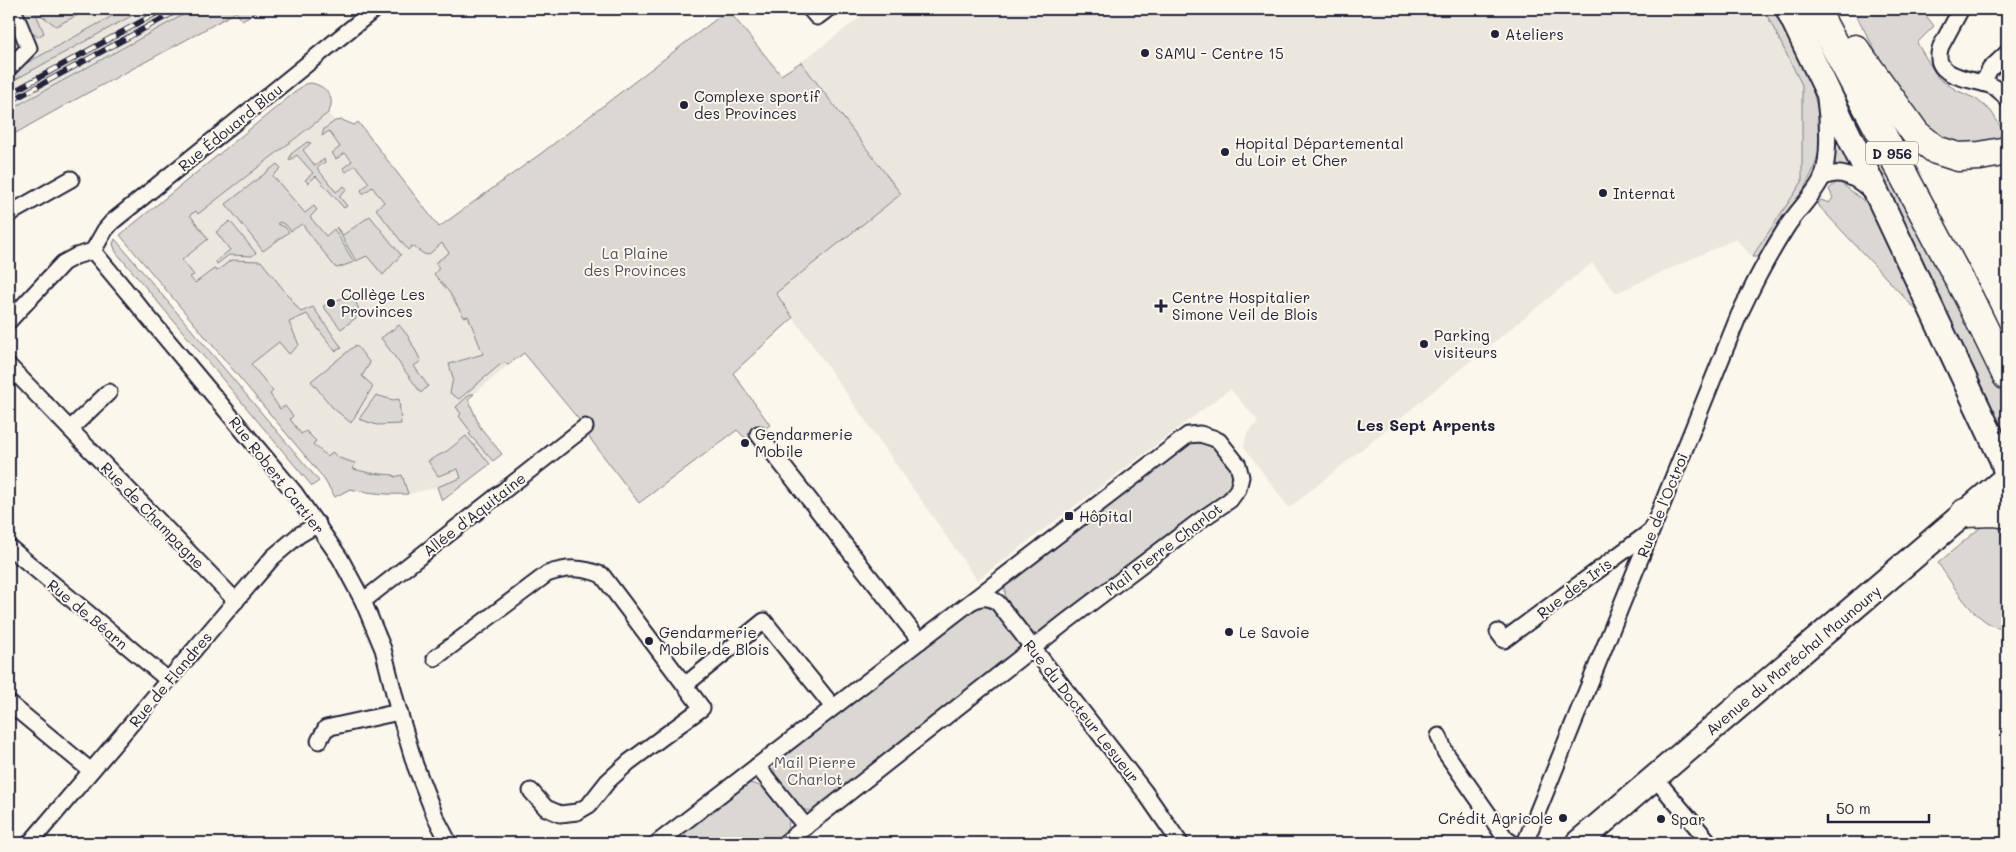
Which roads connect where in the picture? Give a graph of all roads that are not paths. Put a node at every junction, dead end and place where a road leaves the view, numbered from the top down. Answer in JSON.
{"nodes":[{"id":1,"x":13,"y":9,"type":"edge"},
{"id":2,"x":375,"y":9,"type":"edge"},
{"id":3,"x":810,"y":9,"type":"edge"},
{"id":4,"x":828,"y":9,"type":"edge"},
{"id":5,"x":1788,"y":9,"type":"edge"},
{"id":6,"x":1815,"y":9,"type":"edge"},
{"id":7,"x":1834,"y":9,"type":"edge"},
{"id":8,"x":1961,"y":9,"type":"edge"},
{"id":9,"x":1855,"y":48,"type":"junction"},
{"id":10,"x":2007,"y":53,"type":"edge"},
{"id":11,"x":9,"y":68,"type":"edge"},
{"id":12,"x":1819,"y":76,"type":"junction"},
{"id":13,"x":1982,"y":83,"type":"junction"},
{"id":14,"x":2007,"y":99,"type":"edge"},
{"id":15,"x":2005,"y":150,"type":"edge"},
{"id":16,"x":1822,"y":178,"type":"junction"},
{"id":17,"x":71,"y":179,"type":"dead end"},
{"id":18,"x":1881,"y":202,"type":"junction"},
{"id":19,"x":9,"y":214,"type":"edge"},
{"id":20,"x":93,"y":251,"type":"junction"},
{"id":21,"x":1980,"y":301,"type":"junction"},
{"id":22,"x":10,"y":319,"type":"edge"},
{"id":23,"x":2007,"y":337,"type":"edge"},
{"id":24,"x":9,"y":366,"type":"edge"},
{"id":25,"x":2007,"y":376,"type":"edge"},
{"id":26,"x":109,"y":392,"type":"dead end"},
{"id":27,"x":585,"y":427,"type":"dead end"},
{"id":28,"x":70,"y":429,"type":"junction"},
{"id":29,"x":758,"y":434,"type":"dead end"},
{"id":30,"x":2007,"y":476,"type":"edge"},
{"id":31,"x":1965,"y":513,"type":"junction"},
{"id":32,"x":2007,"y":514,"type":"edge"},
{"id":33,"x":318,"y":524,"type":"junction"},
{"id":34,"x":1652,"y":530,"type":"junction"},
{"id":35,"x":9,"y":547,"type":"edge"},
{"id":36,"x":1000,"y":579,"type":"junction"},
{"id":37,"x":363,"y":600,"type":"junction"},
{"id":38,"x":236,"y":601,"type":"junction"},
{"id":39,"x":971,"y":602,"type":"junction"},
{"id":40,"x":998,"y":603,"type":"junction"},
{"id":41,"x":1498,"y":632,"type":"dead end"},
{"id":42,"x":920,"y":641,"type":"junction"},
{"id":43,"x":1033,"y":648,"type":"junction"},
{"id":44,"x":435,"y":658,"type":"dead end"},
{"id":45,"x":168,"y":680,"type":"junction"},
{"id":46,"x":685,"y":684,"type":"junction"},
{"id":47,"x":9,"y":703,"type":"edge"},
{"id":48,"x":833,"y":707,"type":"junction"},
{"id":49,"x":399,"y":712,"type":"junction"},
{"id":50,"x":1439,"y":736,"type":"dead end"},
{"id":51,"x":319,"y":741,"type":"dead end"},
{"id":52,"x":757,"y":766,"type":"junction"},
{"id":53,"x":91,"y":771,"type":"junction"},
{"id":54,"x":1654,"y":778,"type":"junction"},
{"id":55,"x":531,"y":791,"type":"dead end"},
{"id":56,"x":806,"y":827,"type":"junction"},
{"id":57,"x":30,"y":843,"type":"edge"},
{"id":58,"x":449,"y":843,"type":"edge"},
{"id":59,"x":657,"y":843,"type":"edge"},
{"id":60,"x":785,"y":843,"type":"edge"},
{"id":61,"x":1180,"y":843,"type":"edge"},
{"id":62,"x":1512,"y":843,"type":"edge"},
{"id":63,"x":1525,"y":843,"type":"edge"},
{"id":64,"x":1578,"y":843,"type":"edge"},
{"id":65,"x":1710,"y":843,"type":"edge"}],
"edges":[{"from":1,"to":11,"type":"street"},
{"from":2,"to":20,"type":"street","name":"Rue Édouard Blau"},
{"from":3,"to":4,"type":"street"},
{"from":5,"to":12,"type":"main road","number":"D 956"},
{"from":6,"to":21,"type":"highway","number":"D 956"},
{"from":7,"to":9,"type":"highway","number":"D 956"},
{"from":8,"to":13,"type":"street"},
{"from":9,"to":15,"type":"highway"},
{"from":9,"to":21,"type":"highway","number":"D 956"},
{"from":10,"to":13,"type":"street"},
{"from":12,"to":16,"type":"street","name":"Rue de l'Octroi"},
{"from":12,"to":18,"type":"main road","number":"D 956"},
{"from":13,"to":14,"type":"street"},
{"from":16,"to":18,"type":"street"},
{"from":16,"to":34,"type":"street","name":"Rue de l'Octroi"},
{"from":17,"to":19,"type":"street"},
{"from":18,"to":30,"type":"main road","number":"D 956"},
{"from":20,"to":22,"type":"street"},
{"from":20,"to":33,"type":"street","name":"Rue Robert Cartier"},
{"from":21,"to":23,"type":"highway","number":"D 956"},
{"from":21,"to":25,"type":"highway","number":"D 956"},
{"from":24,"to":28,"type":"street","name":"Rue de Champagne"},
{"from":26,"to":28,"type":"street"},
{"from":27,"to":37,"type":"street","name":"Allée d'Aquitaine"},
{"from":28,"to":38,"type":"street","name":"Rue de Champagne"},
{"from":29,"to":42,"type":"street"},
{"from":30,"to":31,"type":"main road","name":"Avenue du Maréchal Maunoury"},
{"from":31,"to":32,"type":"highway"},
{"from":31,"to":54,"type":"main road","name":"Avenue du Maréchal Maunoury"},
{"from":33,"to":37,"type":"street","name":"Rue Robert Cartier"},
{"from":33,"to":38,"type":"street","name":"Rue de Flandres"},
{"from":34,"to":41,"type":"street","name":"Rue des Iris"},
{"from":34,"to":63,"type":"street","name":"Rue de l'Octroi"},
{"from":35,"to":45,"type":"street","name":"Rue de Béarn"},
{"from":36,"to":39,"type":"street","name":"Mail Pierre Charlot"},
{"from":36,"to":40,"type":"street"},
{"from":36,"to":43,"type":"street","name":"Mail Pierre Charlot"},
{"from":37,"to":49,"type":"street","name":"Rue Robert Cartier"},
{"from":38,"to":45,"type":"street","name":"Rue de Flandres"},
{"from":39,"to":40,"type":"street"},
{"from":39,"to":42,"type":"street","name":"Mail Pierre Charlot"},
{"from":40,"to":43,"type":"street","name":"Rue du Docteur Lesueur"},
{"from":42,"to":48,"type":"street","name":"Mail Pierre Charlot"},
{"from":43,"to":56,"type":"street","name":"Mail Pierre Charlot"},
{"from":43,"to":61,"type":"street","name":"Rue du Docteur Lesueur"},
{"from":44,"to":46,"type":"street"},
{"from":45,"to":53,"type":"street","name":"Rue de Flandres"},
{"from":46,"to":48,"type":"street"},
{"from":46,"to":55,"type":"street"},
{"from":47,"to":53,"type":"street"},
{"from":48,"to":52,"type":"street","name":"Mail Pierre Charlot"},
{"from":49,"to":51,"type":"street"},
{"from":49,"to":58,"type":"street","name":"Rue Robert Cartier"},
{"from":50,"to":62,"type":"street"},
{"from":52,"to":56,"type":"street"},
{"from":52,"to":59,"type":"street","name":"Mail Pierre Charlot"},
{"from":53,"to":57,"type":"street","name":"Rue de Flandres"},
{"from":54,"to":64,"type":"main road","name":"Avenue du Maréchal Maunoury"},
{"from":54,"to":65,"type":"street"},
{"from":56,"to":60,"type":"street","name":"Mail Pierre Charlot"}]}
